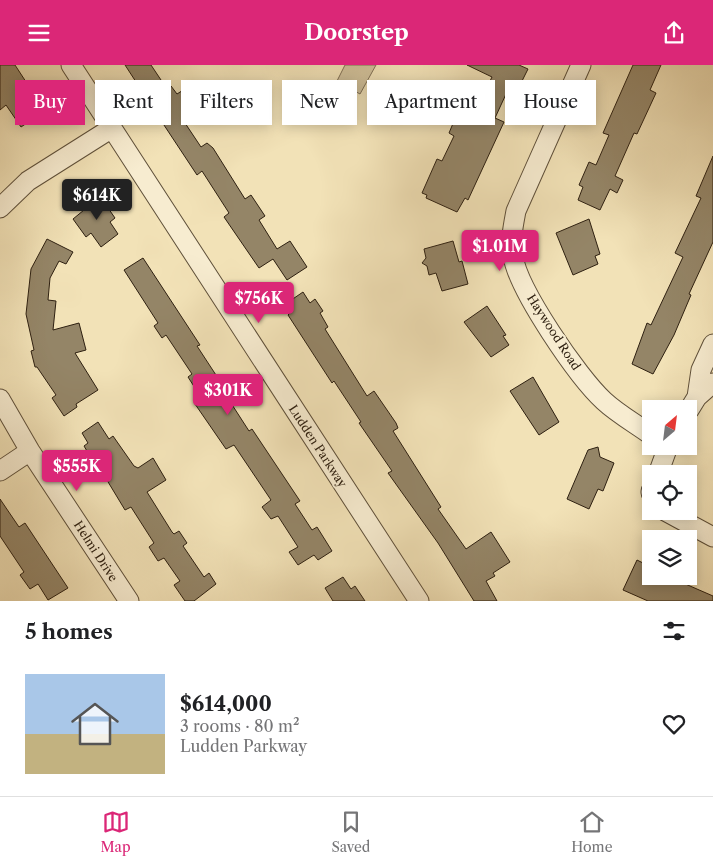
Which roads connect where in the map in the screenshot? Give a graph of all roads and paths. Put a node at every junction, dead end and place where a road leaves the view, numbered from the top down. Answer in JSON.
{"nodes":[{"id":1,"x":71,"y":65,"type":"edge"},
{"id":2,"x":581,"y":65,"type":"edge"},
{"id":3,"x":112,"y":128,"type":"junction"},
{"id":4,"x":0,"y":208,"type":"edge"},
{"id":5,"x":713,"y":344,"type":"edge"},
{"id":6,"x":713,"y":383,"type":"edge"},
{"id":7,"x":0,"y":399,"type":"edge"},
{"id":8,"x":694,"y":400,"type":"edge"},
{"id":9,"x":696,"y":400,"type":"edge"},
{"id":10,"x":642,"y":428,"type":"edge"},
{"id":11,"x":30,"y":451,"type":"junction"},
{"id":12,"x":0,"y":471,"type":"edge"},
{"id":13,"x":682,"y":520,"type":"edge"},
{"id":14,"x":713,"y":537,"type":"edge"},
{"id":15,"x":129,"y":601,"type":"edge"},
{"id":16,"x":419,"y":601,"type":"edge"}],
"edges":[{"from":1,"to":3,"type":"street","name":"Ludden Parkway"},
{"from":2,"to":10,"type":"street","name":"Haywood Road"},
{"from":3,"to":4,"type":"street"},
{"from":3,"to":16,"type":"street","name":"Ludden Parkway"},
{"from":5,"to":8,"type":"street"},
{"from":6,"to":9,"type":"street"},
{"from":7,"to":11,"type":"street","name":"Helmi Drive"},
{"from":11,"to":12,"type":"street"},
{"from":11,"to":15,"type":"street","name":"Helmi Drive"},
{"from":13,"to":14,"type":"street"}]}
